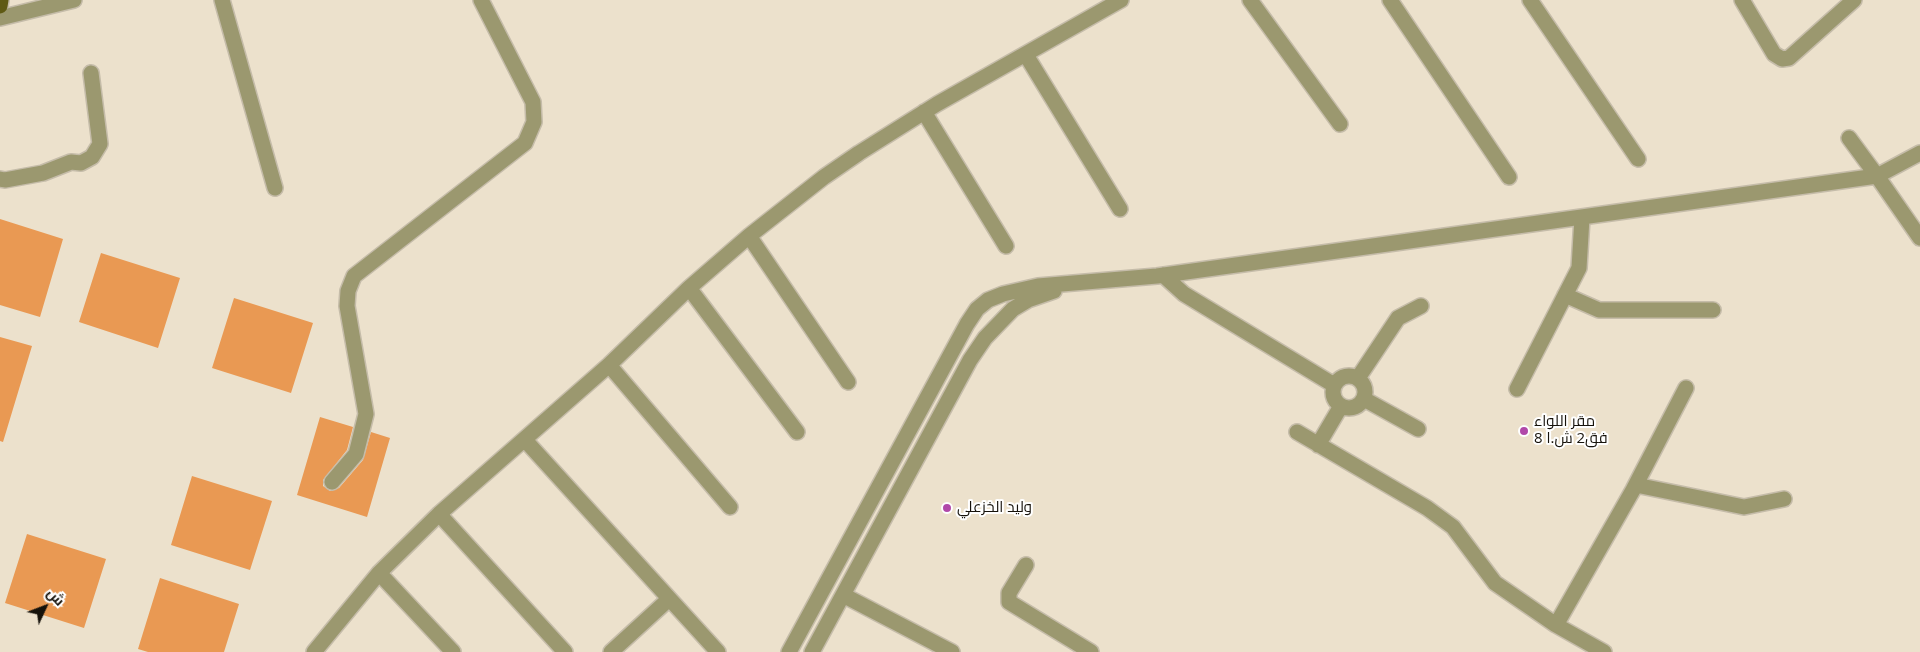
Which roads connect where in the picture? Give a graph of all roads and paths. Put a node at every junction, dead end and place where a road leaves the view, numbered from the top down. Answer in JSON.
{"nodes":[{"id":1,"x":1,"y":0,"type":"edge"},
{"id":2,"x":74,"y":0,"type":"edge"},
{"id":3,"x":222,"y":0,"type":"edge"},
{"id":4,"x":481,"y":0,"type":"edge"},
{"id":5,"x":1121,"y":0,"type":"edge"},
{"id":6,"x":1250,"y":0,"type":"edge"},
{"id":7,"x":1390,"y":0,"type":"edge"},
{"id":8,"x":1530,"y":0,"type":"edge"},
{"id":9,"x":1742,"y":0,"type":"edge"},
{"id":10,"x":1854,"y":0,"type":"edge"},
{"id":11,"x":0,"y":6,"type":"edge"},
{"id":12,"x":0,"y":18,"type":"edge"},
{"id":13,"x":1026,"y":55,"type":"junction"},
{"id":14,"x":91,"y":73,"type":"dead end"},
{"id":15,"x":924,"y":112,"type":"junction"},
{"id":16,"x":1340,"y":124,"type":"dead end"},
{"id":17,"x":1849,"y":138,"type":"dead end"},
{"id":18,"x":1920,"y":153,"type":"edge"},
{"id":19,"x":1638,"y":160,"type":"dead end"},
{"id":20,"x":1877,"y":176,"type":"junction"},
{"id":21,"x":1509,"y":177,"type":"dead end"},
{"id":22,"x":0,"y":179,"type":"edge"},
{"id":23,"x":275,"y":188,"type":"dead end"},
{"id":24,"x":1120,"y":209,"type":"dead end"},
{"id":25,"x":1582,"y":218,"type":"junction"},
{"id":26,"x":749,"y":236,"type":"junction"},
{"id":27,"x":1920,"y":238,"type":"edge"},
{"id":28,"x":1006,"y":246,"type":"dead end"},
{"id":29,"x":1162,"y":275,"type":"junction"},
{"id":30,"x":1084,"y":284,"type":"junction"},
{"id":31,"x":689,"y":288,"type":"junction"},
{"id":32,"x":1566,"y":294,"type":"junction"},
{"id":33,"x":1420,"y":306,"type":"dead end"},
{"id":34,"x":1714,"y":310,"type":"dead end"},
{"id":35,"x":609,"y":365,"type":"junction"},
{"id":36,"x":1358,"y":378,"type":"junction"},
{"id":37,"x":848,"y":382,"type":"dead end"},
{"id":38,"x":1334,"y":384,"type":"junction"},
{"id":39,"x":1686,"y":388,"type":"dead end"},
{"id":40,"x":1517,"y":389,"type":"dead end"},
{"id":41,"x":1364,"y":398,"type":"junction"},
{"id":42,"x":1341,"y":406,"type":"junction"},
{"id":43,"x":1418,"y":429,"type":"dead end"},
{"id":44,"x":797,"y":432,"type":"dead end"},
{"id":45,"x":1297,"y":432,"type":"dead end"},
{"id":46,"x":525,"y":440,"type":"junction"},
{"id":47,"x":1318,"y":445,"type":"junction"},
{"id":48,"x":332,"y":482,"type":"dead end"},
{"id":49,"x":1636,"y":485,"type":"junction"},
{"id":50,"x":1784,"y":499,"type":"dead end"},
{"id":51,"x":730,"y":507,"type":"dead end"},
{"id":52,"x":439,"y":514,"type":"junction"},
{"id":53,"x":1026,"y":565,"type":"dead end"},
{"id":54,"x":379,"y":573,"type":"junction"},
{"id":55,"x":843,"y":595,"type":"junction"},
{"id":56,"x":669,"y":599,"type":"junction"},
{"id":57,"x":1556,"y":625,"type":"junction"},
{"id":58,"x":314,"y":652,"type":"edge"},
{"id":59,"x":453,"y":652,"type":"edge"},
{"id":60,"x":565,"y":652,"type":"edge"},
{"id":61,"x":611,"y":652,"type":"edge"},
{"id":62,"x":718,"y":652,"type":"edge"},
{"id":63,"x":789,"y":652,"type":"edge"},
{"id":64,"x":812,"y":652,"type":"edge"},
{"id":65,"x":952,"y":652,"type":"edge"},
{"id":66,"x":1091,"y":652,"type":"edge"},
{"id":67,"x":1604,"y":652,"type":"edge"}],
"edges":[{"from":1,"to":11,"type":"main road"},
{"from":2,"to":12,"type":"street"},
{"from":3,"to":23,"type":"street"},
{"from":4,"to":48,"type":"street"},
{"from":5,"to":13,"type":"street"},
{"from":6,"to":16,"type":"street"},
{"from":7,"to":21,"type":"street"},
{"from":8,"to":19,"type":"street"},
{"from":9,"to":10,"type":"street"},
{"from":13,"to":15,"type":"street"},
{"from":13,"to":24,"type":"street"},
{"from":14,"to":22,"type":"street"},
{"from":15,"to":26,"type":"street"},
{"from":15,"to":28,"type":"street"},
{"from":17,"to":20,"type":"street"},
{"from":18,"to":20,"type":"street"},
{"from":20,"to":25,"type":"street"},
{"from":20,"to":27,"type":"street"},
{"from":25,"to":29,"type":"street"},
{"from":25,"to":32,"type":"street"},
{"from":26,"to":31,"type":"street"},
{"from":26,"to":37,"type":"street"},
{"from":29,"to":30,"type":"street"},
{"from":29,"to":38,"type":"street"},
{"from":30,"to":55,"type":"street"},
{"from":30,"to":63,"type":"street"},
{"from":31,"to":35,"type":"street"},
{"from":31,"to":44,"type":"street"},
{"from":32,"to":34,"type":"street"},
{"from":32,"to":40,"type":"street"},
{"from":33,"to":36,"type":"street"},
{"from":35,"to":46,"type":"street"},
{"from":35,"to":51,"type":"street"},
{"from":36,"to":38,"type":"street"},
{"from":36,"to":41,"type":"street"},
{"from":38,"to":42,"type":"street"},
{"from":39,"to":49,"type":"street"},
{"from":41,"to":42,"type":"street"},
{"from":41,"to":43,"type":"street"},
{"from":42,"to":47,"type":"street"},
{"from":45,"to":47,"type":"street"},
{"from":46,"to":52,"type":"street"},
{"from":46,"to":56,"type":"street"},
{"from":47,"to":57,"type":"street"},
{"from":49,"to":50,"type":"street"},
{"from":49,"to":57,"type":"street"},
{"from":52,"to":54,"type":"street"},
{"from":52,"to":60,"type":"street"},
{"from":53,"to":66,"type":"street"},
{"from":54,"to":58,"type":"street"},
{"from":54,"to":59,"type":"street"},
{"from":55,"to":64,"type":"street"},
{"from":55,"to":65,"type":"street"},
{"from":56,"to":61,"type":"street"},
{"from":56,"to":62,"type":"street"},
{"from":57,"to":67,"type":"street"}]}
